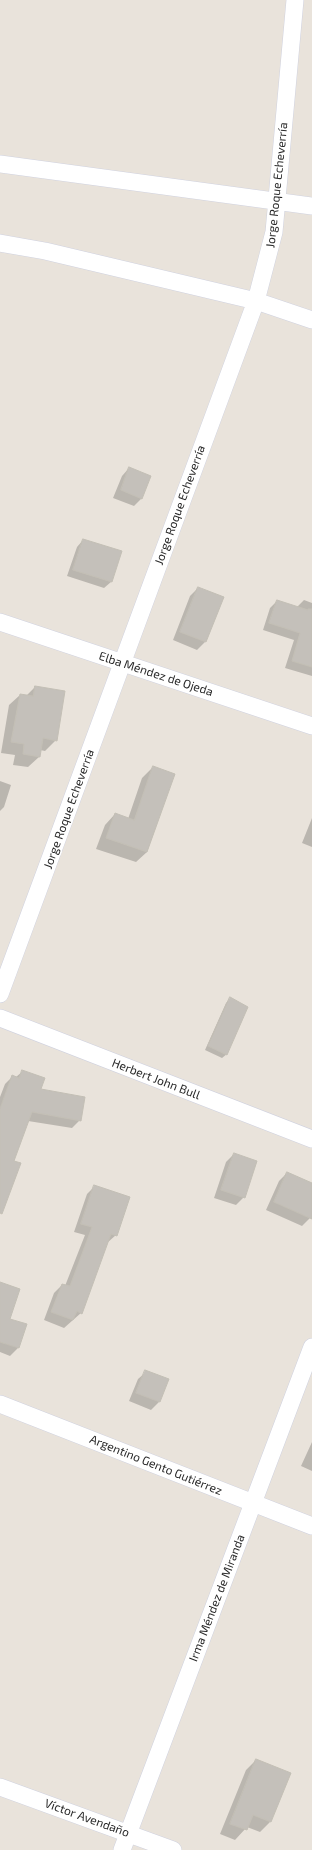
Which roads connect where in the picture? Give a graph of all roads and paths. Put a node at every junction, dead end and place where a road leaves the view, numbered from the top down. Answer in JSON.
{"nodes":[{"id":1,"x":295,"y":0,"type":"edge"},
{"id":2,"x":0,"y":164,"type":"edge"},
{"id":3,"x":277,"y":202,"type":"junction"},
{"id":4,"x":312,"y":206,"type":"edge"},
{"id":5,"x":0,"y":243,"type":"edge"},
{"id":6,"x":256,"y":302,"type":"junction"},
{"id":7,"x":312,"y":320,"type":"edge"},
{"id":8,"x":0,"y":622,"type":"edge"},
{"id":9,"x":123,"y":663,"type":"junction"},
{"id":10,"x":312,"y":726,"type":"edge"},
{"id":11,"x":0,"y":994,"type":"edge"},
{"id":12,"x":0,"y":1018,"type":"edge"},
{"id":13,"x":312,"y":1139,"type":"edge"},
{"id":14,"x":312,"y":1347,"type":"edge"},
{"id":15,"x":0,"y":1404,"type":"edge"},
{"id":16,"x":252,"y":1503,"type":"junction"},
{"id":17,"x":312,"y":1526,"type":"edge"},
{"id":18,"x":0,"y":1787,"type":"edge"},
{"id":19,"x":128,"y":1833,"type":"junction"},
{"id":20,"x":122,"y":1850,"type":"edge"},
{"id":21,"x":173,"y":1850,"type":"edge"}],
"edges":[{"from":1,"to":3,"type":"street","name":"Jorge Roque Echeverría"},
{"from":2,"to":3,"type":"street"},
{"from":3,"to":4,"type":"street"},
{"from":3,"to":6,"type":"street","name":"Jorge Roque Echeverría"},
{"from":5,"to":6,"type":"street"},
{"from":6,"to":7,"type":"street"},
{"from":6,"to":9,"type":"street","name":"Jorge Roque Echeverría"},
{"from":8,"to":9,"type":"street","name":"Elba Méndez de Ojeda"},
{"from":9,"to":10,"type":"street","name":"Elba Méndez de Ojeda"},
{"from":9,"to":11,"type":"street","name":"Jorge Roque Echeverría"},
{"from":12,"to":13,"type":"street","name":"Herbert John Bull"},
{"from":14,"to":16,"type":"street","name":"Irma Méndez de Miranda"},
{"from":15,"to":16,"type":"street","name":"Argentino Gento Gutiérrez"},
{"from":16,"to":17,"type":"street","name":"Argentino Gento Gutiérrez"},
{"from":16,"to":19,"type":"street","name":"Irma Méndez de Miranda"},
{"from":18,"to":19,"type":"street","name":"Víctor Avendaño"},
{"from":19,"to":20,"type":"street","name":"Irma Méndez de Miranda"},
{"from":19,"to":21,"type":"street","name":"Víctor Avendaño"}]}
